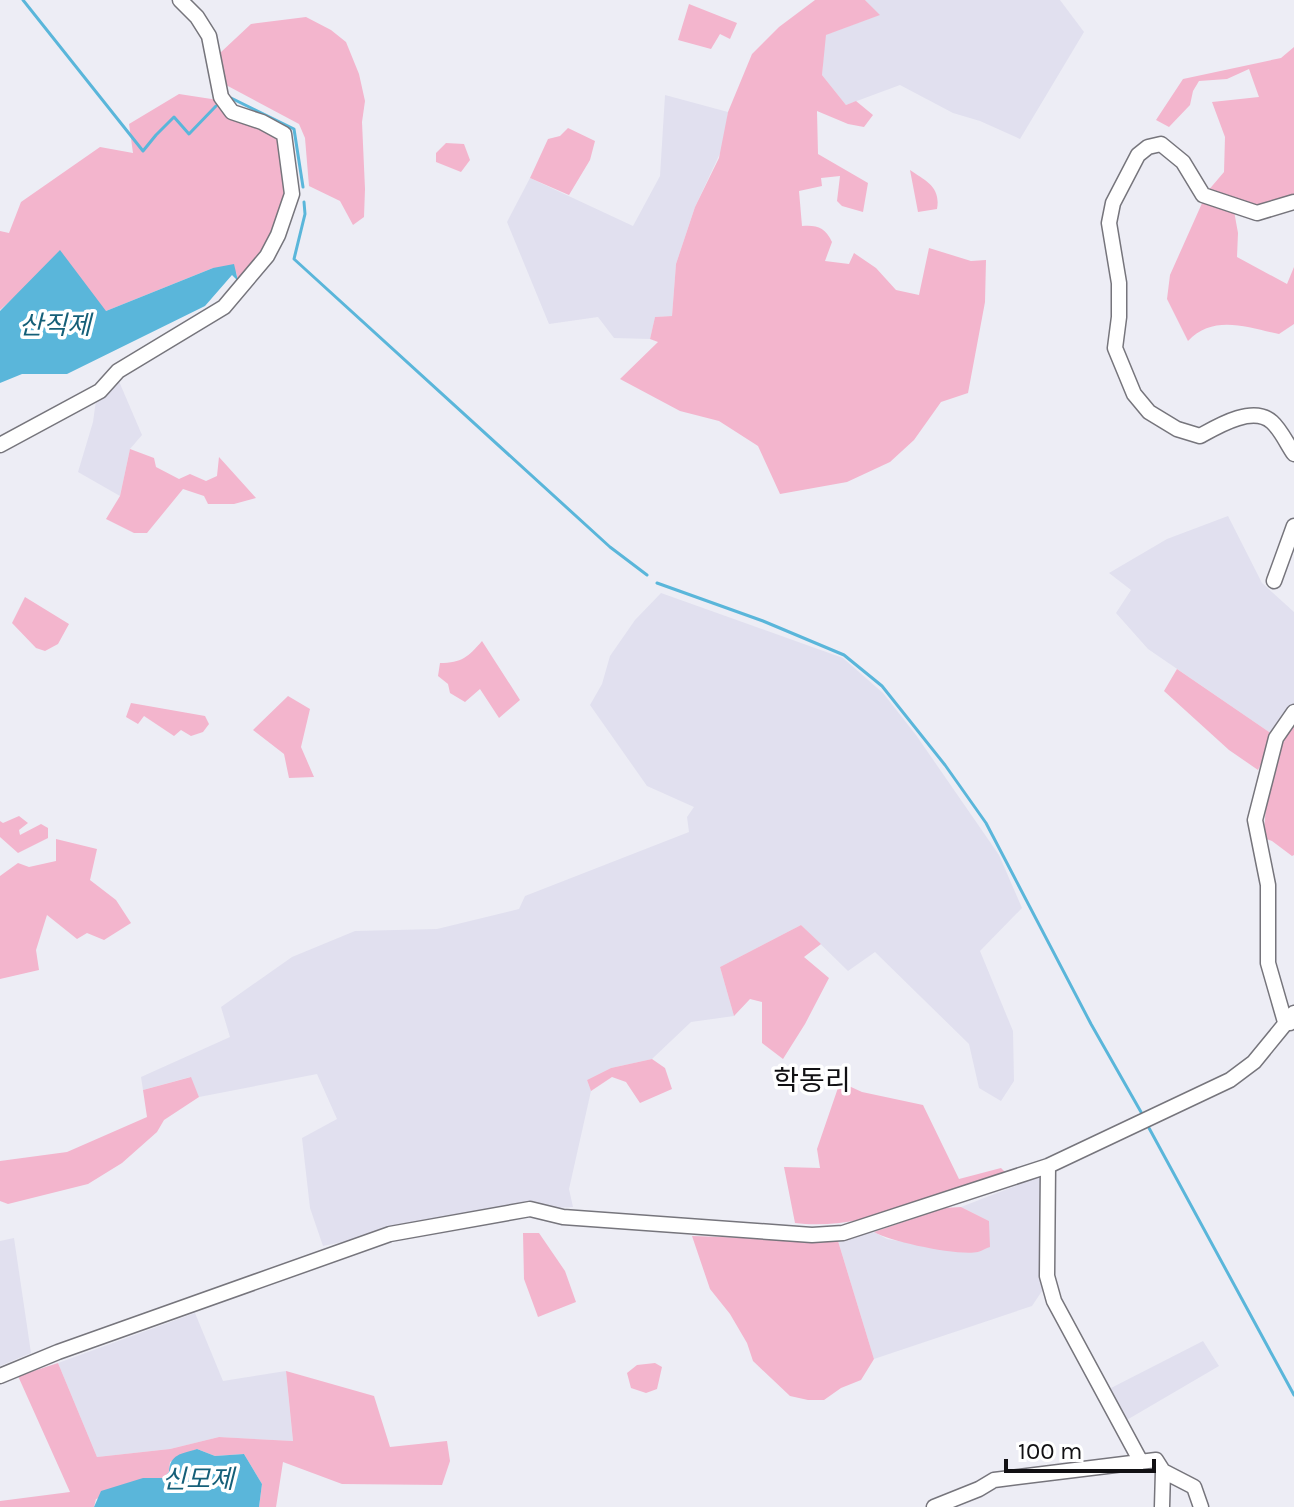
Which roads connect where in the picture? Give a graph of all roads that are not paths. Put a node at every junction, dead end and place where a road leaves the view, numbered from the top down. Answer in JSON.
{"nodes":[{"id":1,"x":180,"y":0,"type":"edge"},
{"id":2,"x":1294,"y":202,"type":"edge"},
{"id":3,"x":0,"y":445,"type":"edge"},
{"id":4,"x":1294,"y":454,"type":"edge"},
{"id":5,"x":1294,"y":526,"type":"edge"},
{"id":6,"x":1274,"y":581,"type":"dead end"},
{"id":7,"x":1294,"y":712,"type":"edge"},
{"id":8,"x":1291,"y":1019,"type":"edge"},
{"id":9,"x":1048,"y":1166,"type":"junction"},
{"id":10,"x":0,"y":1376,"type":"edge"},
{"id":11,"x":1154,"y":1464,"type":"junction"},
{"id":12,"x":934,"y":1507,"type":"edge"},
{"id":13,"x":1162,"y":1507,"type":"edge"},
{"id":14,"x":1201,"y":1507,"type":"edge"}],
"edges":[{"from":1,"to":3,"type":"street"},
{"from":2,"to":4,"type":"street"},
{"from":5,"to":6,"type":"street"},
{"from":7,"to":8,"type":"street"},
{"from":8,"to":9,"type":"street"},
{"from":9,"to":10,"type":"street"},
{"from":9,"to":11,"type":"street"},
{"from":11,"to":12,"type":"street"},
{"from":11,"to":13,"type":"street"},
{"from":11,"to":14,"type":"street"}]}
